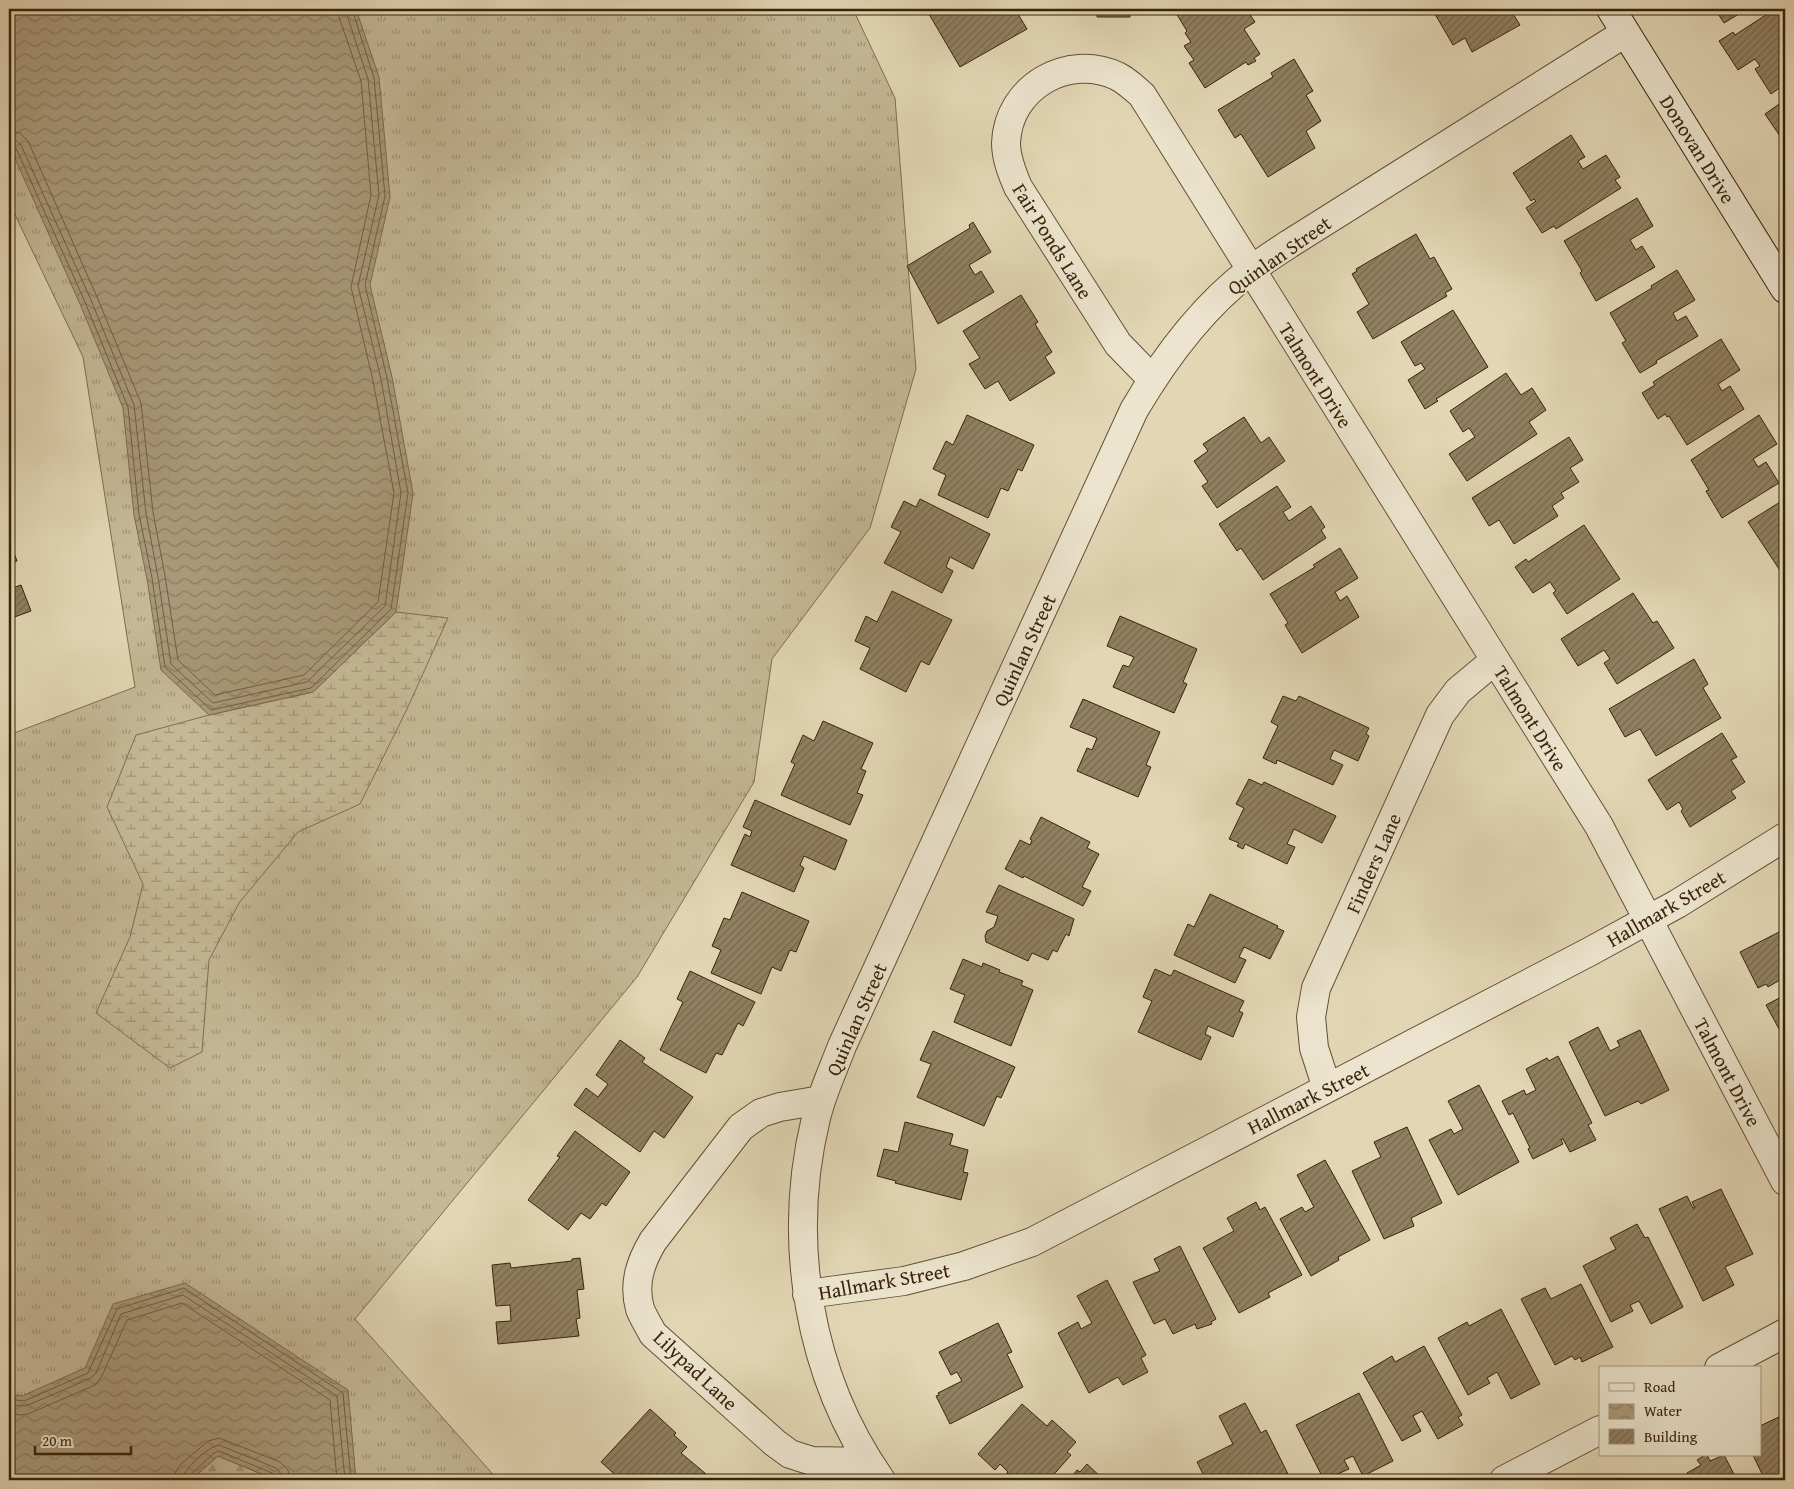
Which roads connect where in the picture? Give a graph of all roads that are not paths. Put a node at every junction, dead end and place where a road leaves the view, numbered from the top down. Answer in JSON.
{"nodes":[{"id":1,"x":1611,"y":9,"type":"edge"},
{"id":2,"x":1625,"y":33,"type":"junction"},
{"id":3,"x":1251,"y":270,"type":"junction"},
{"id":4,"x":1785,"y":289,"type":"edge"},
{"id":5,"x":1152,"y":379,"type":"junction"},
{"id":6,"x":1495,"y":660,"type":"junction"},
{"id":7,"x":1785,"y":838,"type":"edge"},
{"id":8,"x":1648,"y":919,"type":"junction"},
{"id":9,"x":1327,"y":1088,"type":"junction"},
{"id":10,"x":821,"y":1100,"type":"junction"},
{"id":11,"x":1785,"y":1181,"type":"edge"},
{"id":12,"x":807,"y":1294,"type":"junction"},
{"id":13,"x":1785,"y":1333,"type":"edge"},
{"id":14,"x":1723,"y":1366,"type":"edge"},
{"id":15,"x":1599,"y":1431,"type":"edge"},
{"id":16,"x":875,"y":1471,"type":"edge"},
{"id":17,"x":1504,"y":1480,"type":"edge"}],
"edges":[{"from":1,"to":2,"type":"street","name":"Donovan Drive"},
{"from":2,"to":3,"type":"street","name":"Quinlan Street"},
{"from":2,"to":4,"type":"street","name":"Donovan Drive"},
{"from":3,"to":5,"type":"street","name":"Quinlan Street"},
{"from":3,"to":5,"type":"street","name":"Fair Ponds Lane"},
{"from":3,"to":6,"type":"street","name":"Talmont Drive"},
{"from":5,"to":10,"type":"street","name":"Quinlan Street"},
{"from":6,"to":8,"type":"street","name":"Talmont Drive"},
{"from":6,"to":9,"type":"street","name":"Finders Lane"},
{"from":7,"to":8,"type":"street","name":"Hallmark Street"},
{"from":8,"to":9,"type":"street","name":"Hallmark Street"},
{"from":8,"to":11,"type":"street","name":"Talmont Drive"},
{"from":9,"to":12,"type":"street","name":"Hallmark Street"},
{"from":10,"to":12,"type":"street","name":"Quinlan Street"},
{"from":10,"to":16,"type":"street","name":"Lilypad Lane"},
{"from":12,"to":16,"type":"street","name":"Quinlan Street"},
{"from":13,"to":14,"type":"street"},
{"from":15,"to":17,"type":"street"}]}
